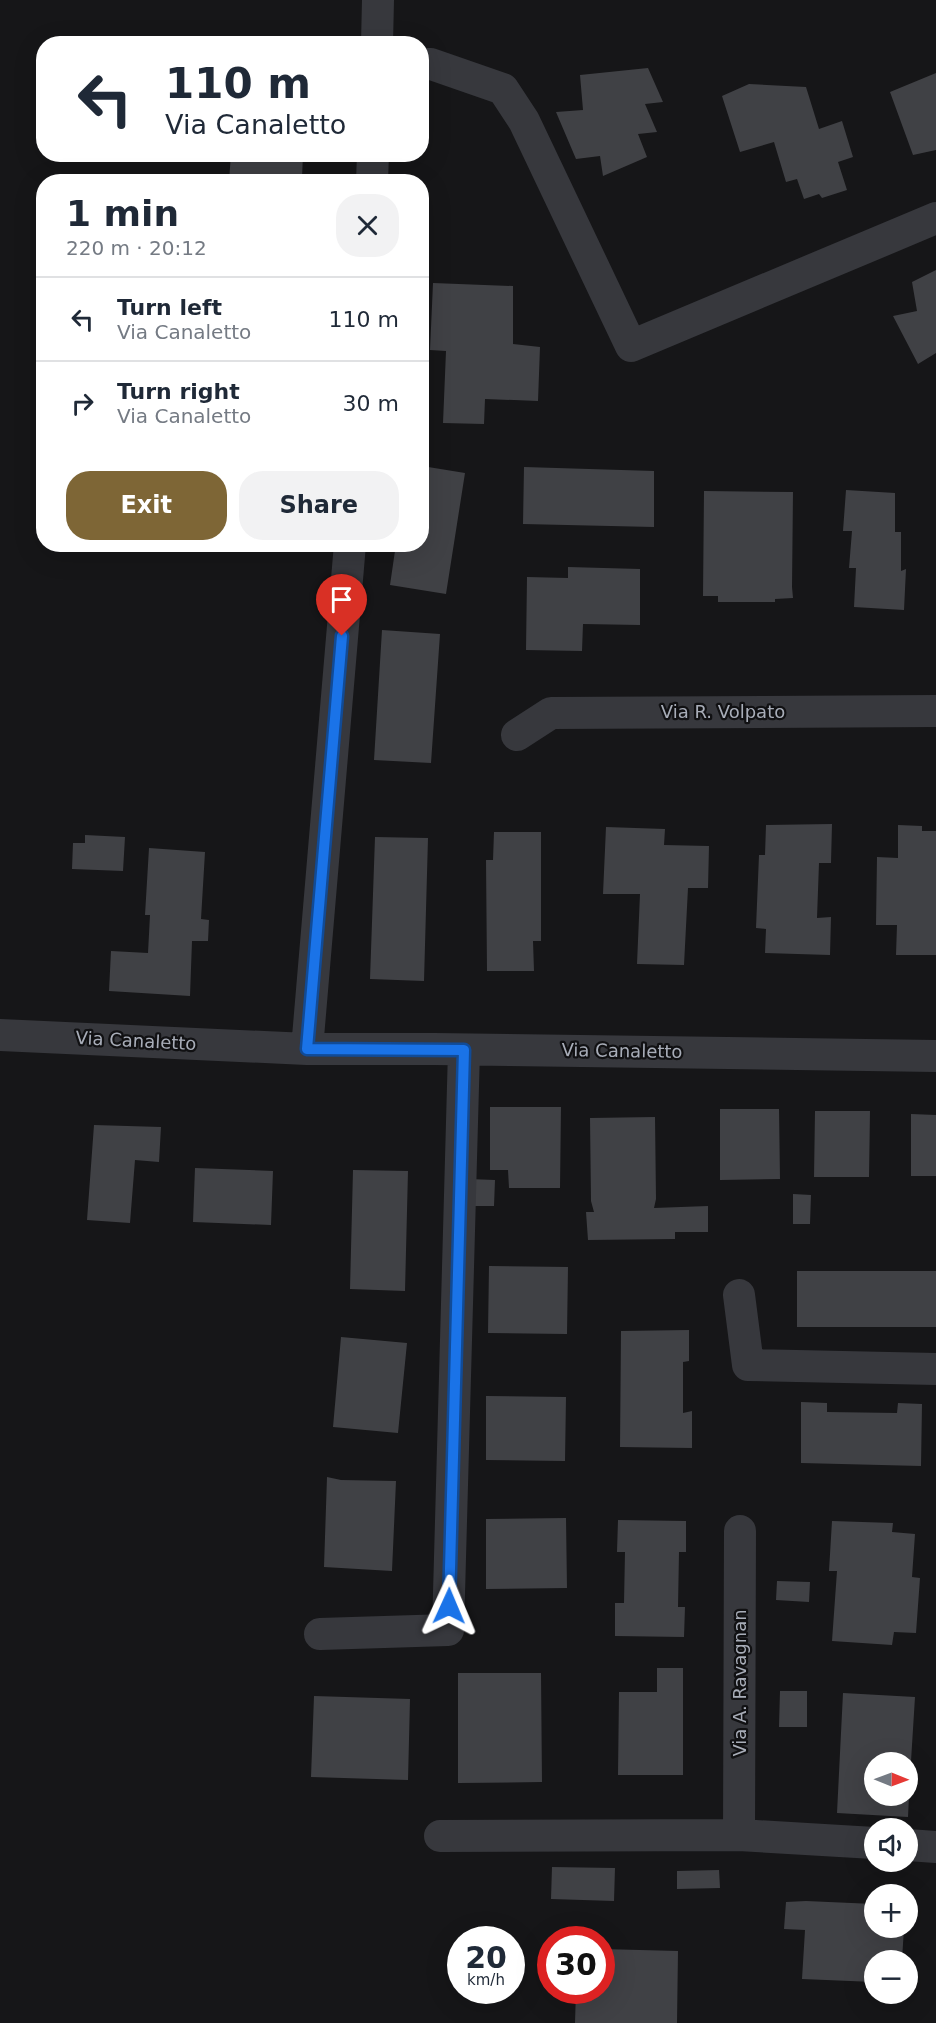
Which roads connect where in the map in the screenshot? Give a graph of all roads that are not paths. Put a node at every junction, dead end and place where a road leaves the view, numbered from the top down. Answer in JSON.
{"nodes":[{"id":1,"x":378,"y":0,"type":"edge"},
{"id":2,"x":376,"y":36,"type":"edge"},
{"id":3,"x":429,"y":64,"type":"edge"},
{"id":4,"x":936,"y":218,"type":"edge"},
{"id":5,"x":349,"y":552,"type":"edge"},
{"id":6,"x":936,"y":711,"type":"edge"},
{"id":7,"x":517,"y":735,"type":"dead end"},
{"id":8,"x":0,"y":1035,"type":"edge"},
{"id":9,"x":307,"y":1049,"type":"junction"},
{"id":10,"x":464,"y":1050,"type":"junction"},
{"id":11,"x":936,"y":1056,"type":"edge"},
{"id":12,"x":740,"y":1294,"type":"dead end"},
{"id":13,"x":936,"y":1369,"type":"edge"},
{"id":14,"x":740,"y":1531,"type":"dead end"},
{"id":15,"x":320,"y":1634,"type":"dead end"},
{"id":16,"x":739,"y":1835,"type":"junction"},
{"id":17,"x":440,"y":1836,"type":"dead end"},
{"id":18,"x":864,"y":1842,"type":"edge"},
{"id":19,"x":918,"y":1846,"type":"edge"},
{"id":20,"x":936,"y":1847,"type":"edge"}],
"edges":[{"from":1,"to":2,"type":"street"},
{"from":3,"to":4,"type":"street"},
{"from":5,"to":9,"type":"street"},
{"from":6,"to":7,"type":"street","name":"Via R. Volpato"},
{"from":8,"to":9,"type":"street","name":"Via Canaletto"},
{"from":9,"to":10,"type":"street","name":"Via Canaletto"},
{"from":10,"to":11,"type":"street","name":"Via Canaletto"},
{"from":10,"to":15,"type":"street"},
{"from":12,"to":13,"type":"street"},
{"from":14,"to":16,"type":"street","name":"Via A. Ravagnan"},
{"from":16,"to":17,"type":"street"},
{"from":16,"to":18,"type":"street"},
{"from":19,"to":20,"type":"street"}]}
